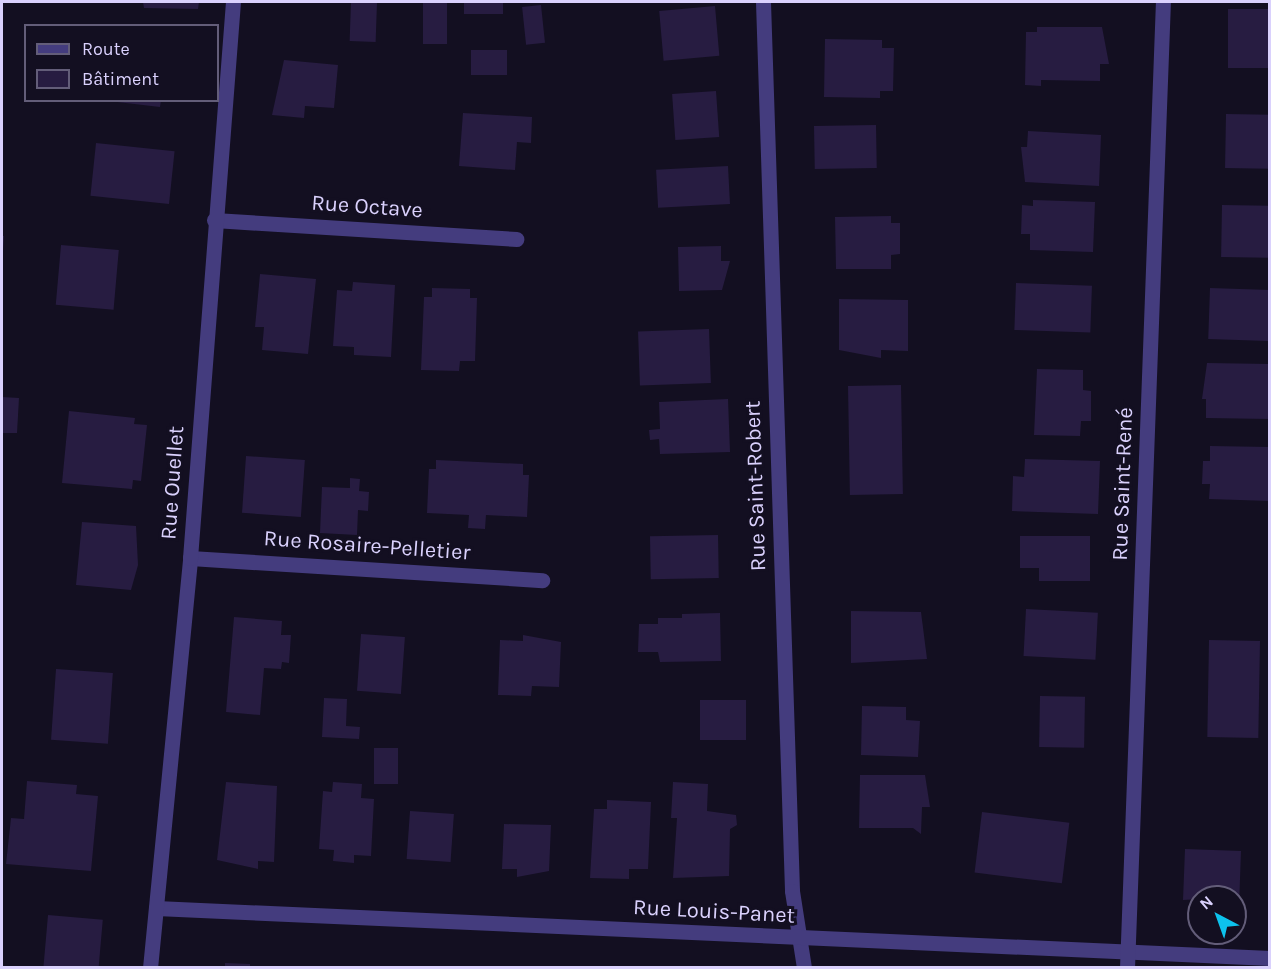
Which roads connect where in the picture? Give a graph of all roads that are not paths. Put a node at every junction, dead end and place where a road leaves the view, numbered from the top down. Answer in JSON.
{"nodes":[{"id":1,"x":233,"y":2,"type":"edge"},
{"id":2,"x":763,"y":2,"type":"edge"},
{"id":3,"x":1163,"y":2,"type":"edge"},
{"id":4,"x":214,"y":220,"type":"junction"},
{"id":5,"x":516,"y":239,"type":"dead end"},
{"id":6,"x":190,"y":558,"type":"junction"},
{"id":7,"x":542,"y":580,"type":"dead end"},
{"id":8,"x":156,"y":908,"type":"junction"},
{"id":9,"x":800,"y":939,"type":"junction"},
{"id":10,"x":1127,"y":951,"type":"junction"},
{"id":11,"x":1269,"y":958,"type":"edge"},
{"id":12,"x":150,"y":968,"type":"edge"},
{"id":13,"x":804,"y":968,"type":"edge"},
{"id":14,"x":1127,"y":968,"type":"edge"}],
"edges":[{"from":1,"to":4,"type":"street","name":"Rue Ouellet"},
{"from":2,"to":9,"type":"street","name":"Rue Saint-Robert"},
{"from":3,"to":10,"type":"street","name":"Rue Saint-René"},
{"from":4,"to":5,"type":"street","name":"Rue Octave"},
{"from":4,"to":6,"type":"street","name":"Rue Ouellet"},
{"from":6,"to":7,"type":"street","name":"Rue Rosaire-Pelletier"},
{"from":6,"to":8,"type":"street","name":"Rue Ouellet"},
{"from":8,"to":9,"type":"street","name":"Rue Louis-Panet"},
{"from":8,"to":12,"type":"street","name":"Rue Ouellet"},
{"from":9,"to":10,"type":"street","name":"Rue Louis-Panet"},
{"from":9,"to":13,"type":"street","name":"Rue Saint-Robert"},
{"from":10,"to":11,"type":"street","name":"Rue Louis-Panet"},
{"from":10,"to":14,"type":"street","name":"Rue Saint-René"}]}
